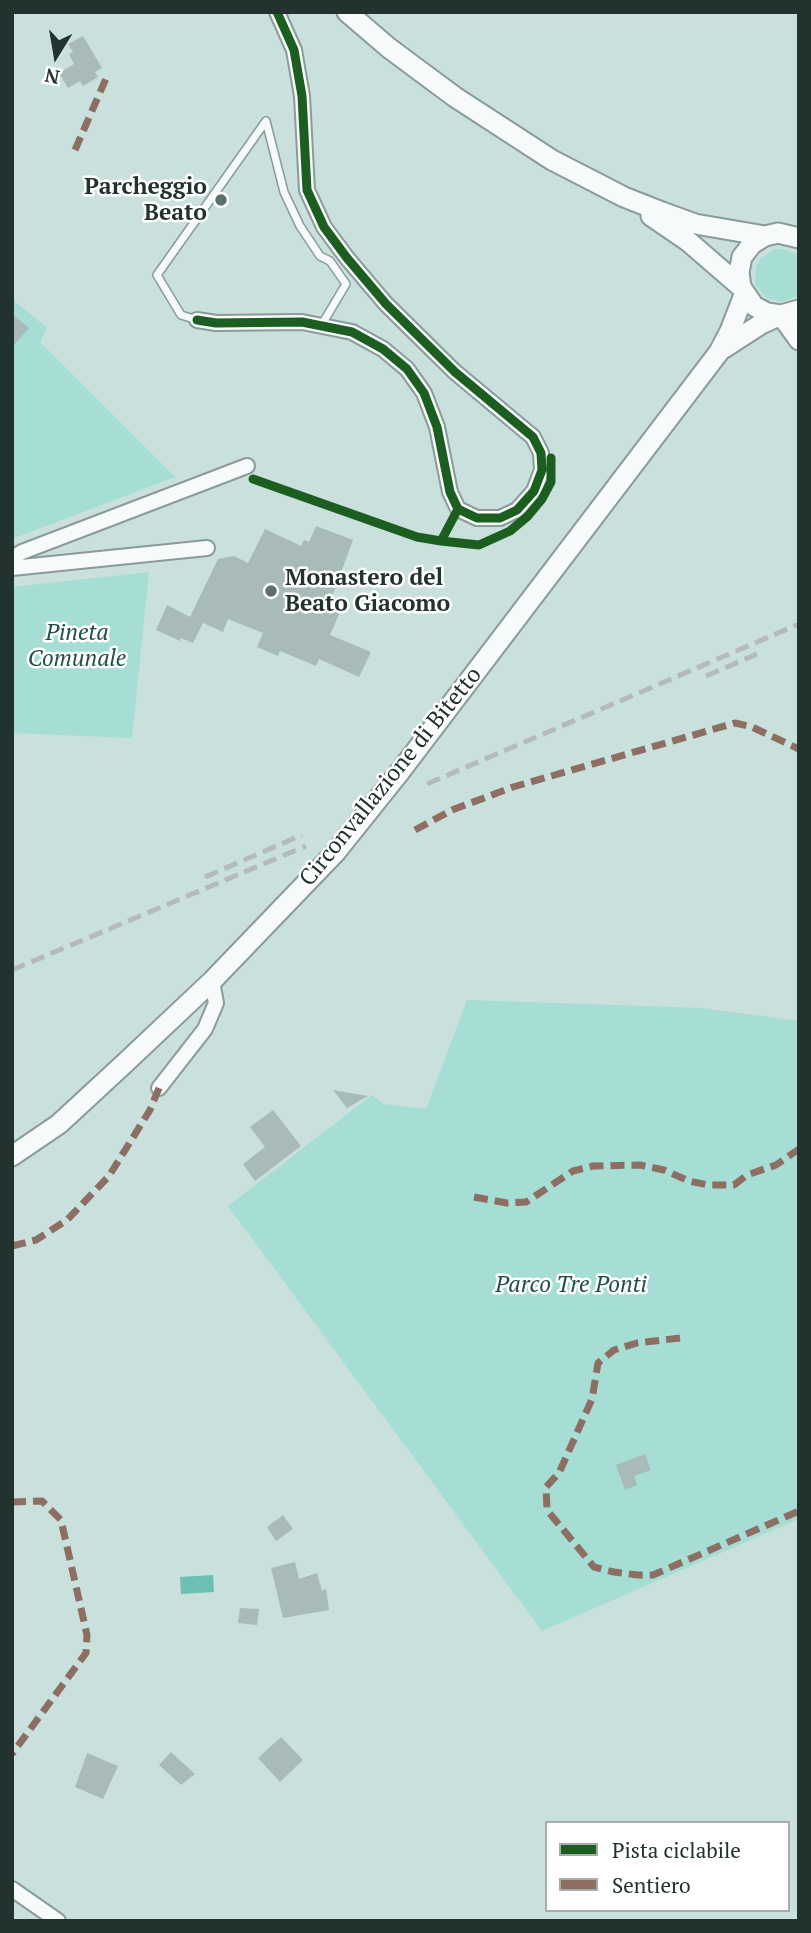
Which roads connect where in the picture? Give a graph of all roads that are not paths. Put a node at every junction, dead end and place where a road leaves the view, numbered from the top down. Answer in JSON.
{"nodes":[{"id":1,"x":277,"y":12,"type":"edge"},
{"id":2,"x":347,"y":12,"type":"edge"},
{"id":3,"x":624,"y":197,"type":"junction"},
{"id":4,"x":765,"y":236,"type":"junction"},
{"id":5,"x":799,"y":238,"type":"edge"},
{"id":6,"x":743,"y":291,"type":"junction"},
{"id":7,"x":790,"y":313,"type":"edge"},
{"id":8,"x":197,"y":320,"type":"joint"},
{"id":9,"x":321,"y":326,"type":"junction"},
{"id":10,"x":799,"y":340,"type":"edge"},
{"id":11,"x":719,"y":352,"type":"junction"},
{"id":12,"x":247,"y":466,"type":"dead end"},
{"id":13,"x":207,"y":548,"type":"dead end"},
{"id":14,"x":12,"y":558,"type":"edge"},
{"id":15,"x":12,"y":568,"type":"edge"},
{"id":16,"x":212,"y":981,"type":"junction"},
{"id":17,"x":159,"y":1088,"type":"dead end"},
{"id":18,"x":12,"y":1156,"type":"edge"},
{"id":19,"x":12,"y":1889,"type":"edge"},
{"id":20,"x":58,"y":1921,"type":"edge"}],
"edges":[{"from":1,"to":9,"type":"street"},
{"from":2,"to":3,"type":"main road"},
{"from":3,"to":4,"type":"main road"},
{"from":3,"to":6,"type":"main road"},
{"from":4,"to":5,"type":"main road"},
{"from":4,"to":6,"type":"main road"},
{"from":6,"to":7,"type":"main road"},
{"from":6,"to":11,"type":"main road"},
{"from":7,"to":10,"type":"main road"},
{"from":7,"to":11,"type":"main road"},
{"from":8,"to":9,"type":"street"},
{"from":8,"to":9,"type":"lane"},
{"from":11,"to":16,"type":"main road","name":"Circonvallazione di Bitetto","bridge":true},
{"from":12,"to":14,"type":"street"},
{"from":13,"to":15,"type":"street"},
{"from":16,"to":17,"type":"street"},
{"from":16,"to":18,"type":"main road","name":"Circonvallazione di Bitetto"},
{"from":19,"to":20,"type":"street"}]}
